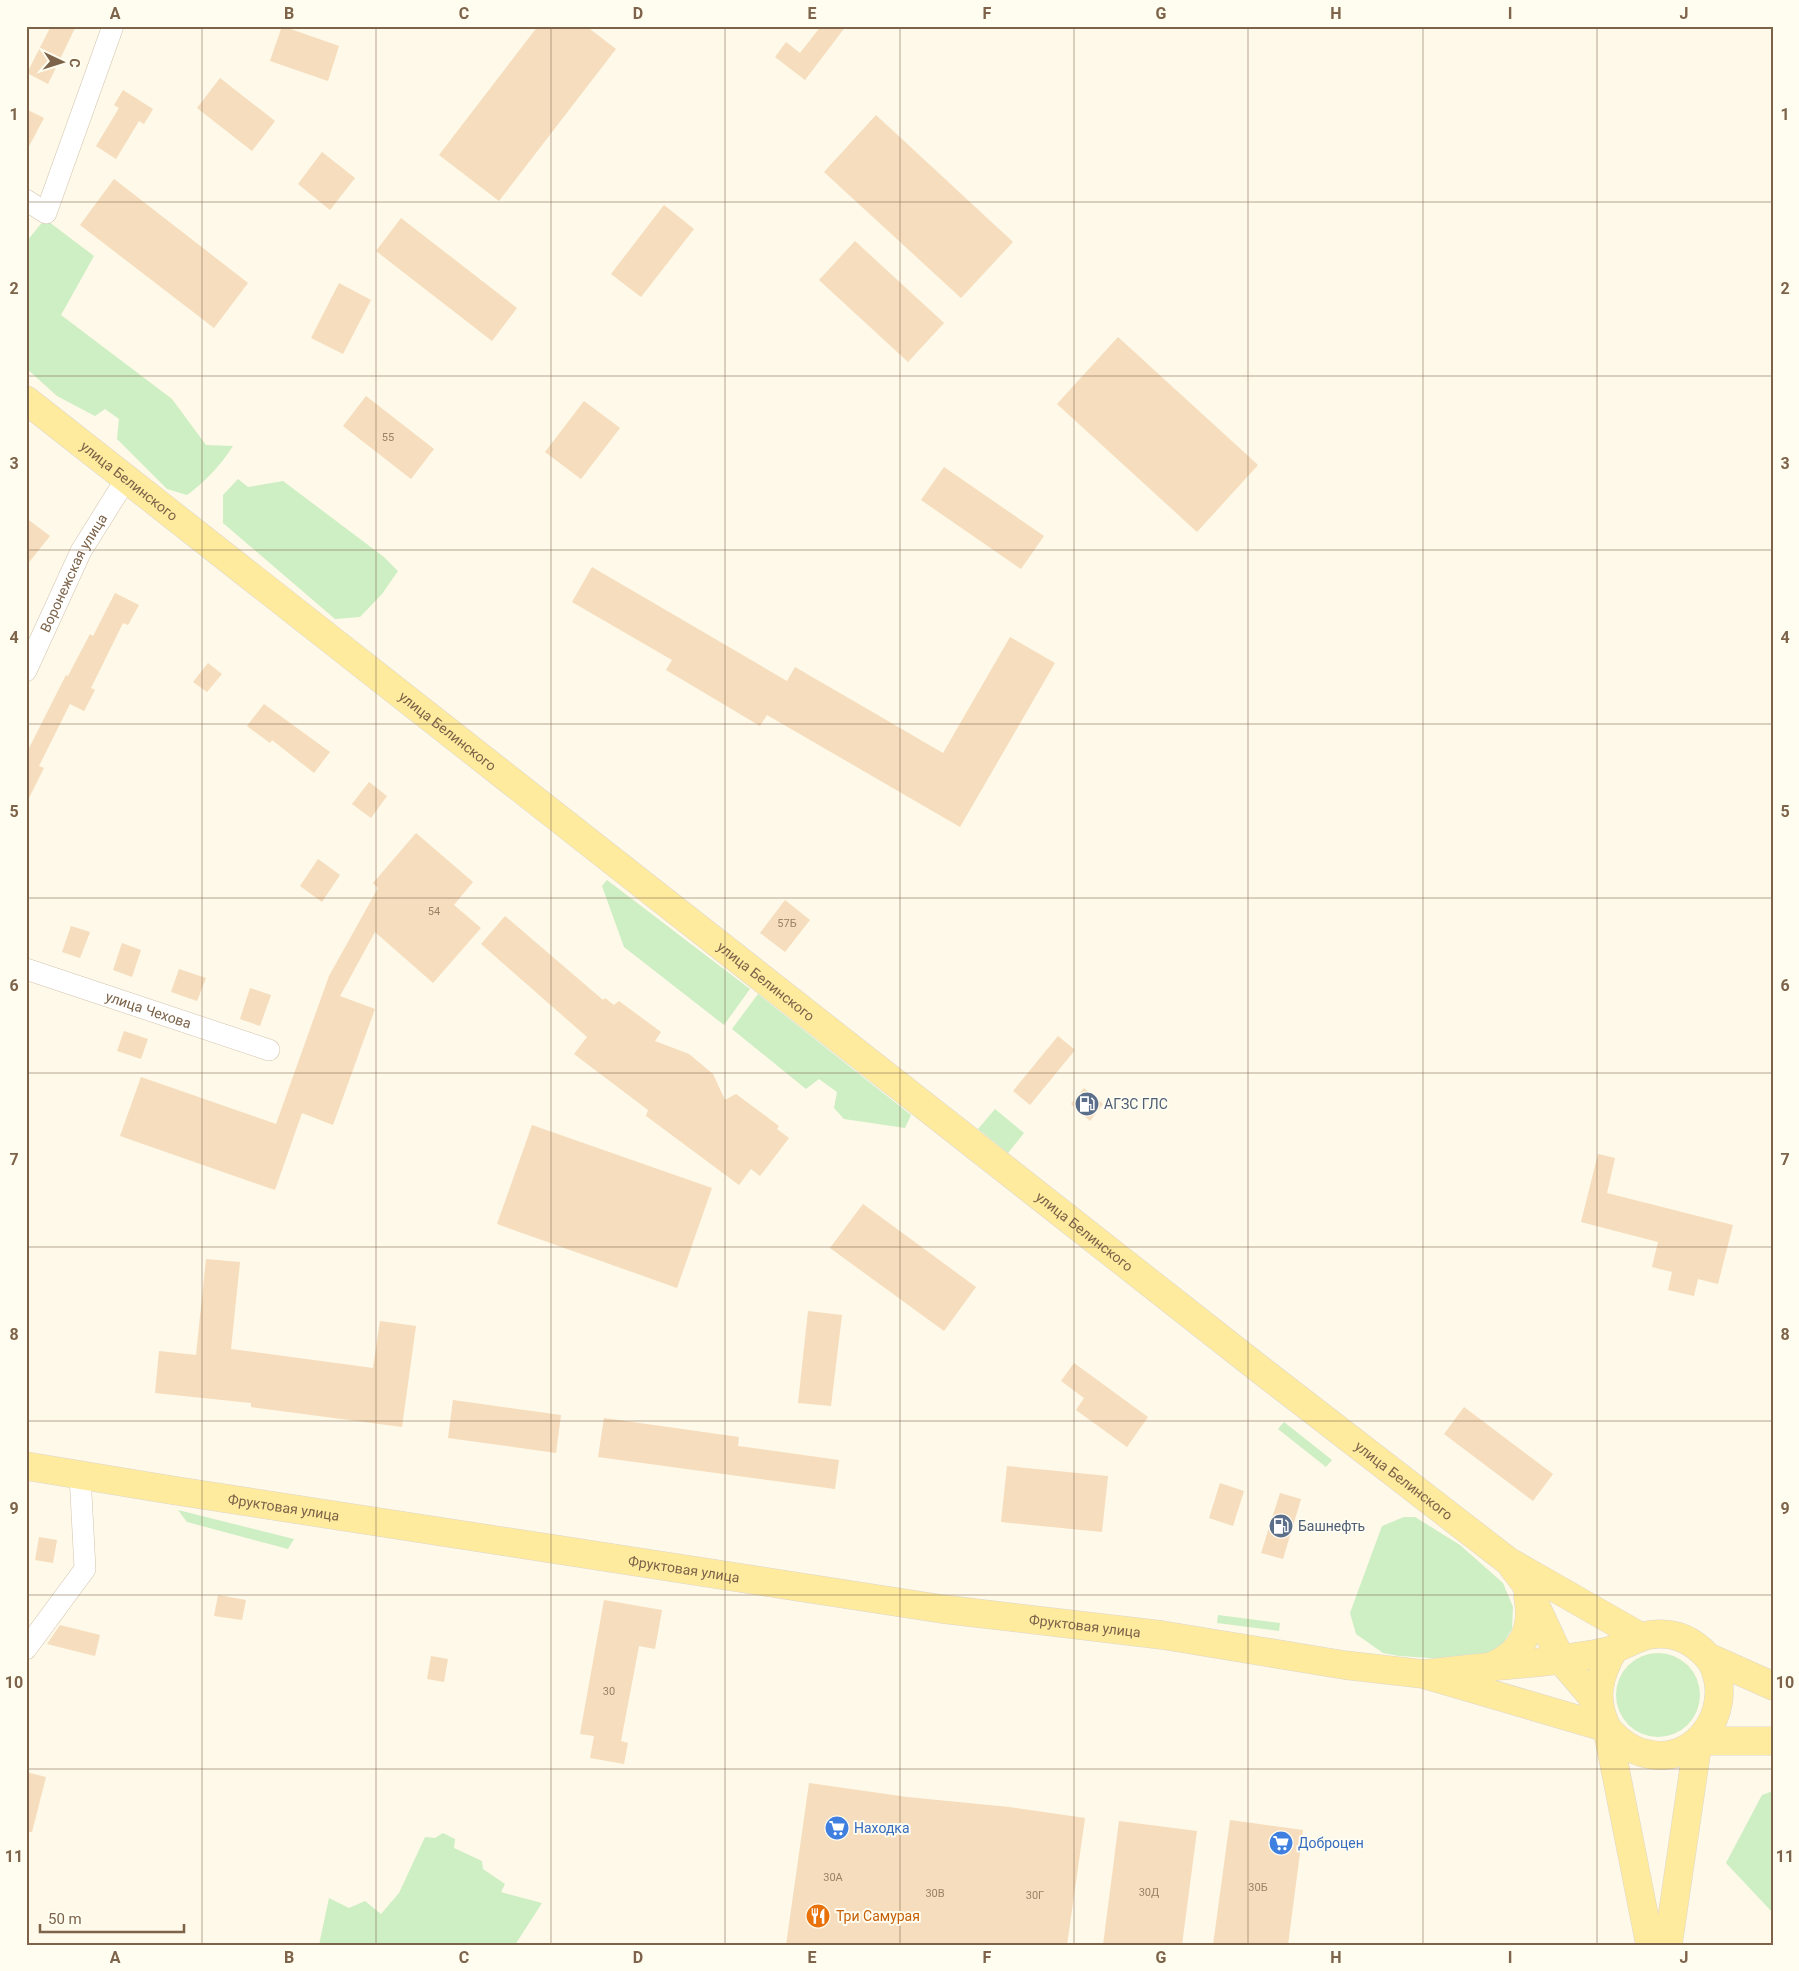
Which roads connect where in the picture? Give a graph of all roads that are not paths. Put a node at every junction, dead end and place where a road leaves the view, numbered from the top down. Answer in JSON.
{"nodes":[{"id":1,"x":113,"y":26,"type":"edge"},
{"id":2,"x":26,"y":200,"type":"edge"},
{"id":3,"x":26,"y":400,"type":"edge"},
{"id":4,"x":126,"y":479,"type":"junction"},
{"id":5,"x":26,"y":671,"type":"edge"},
{"id":6,"x":26,"y":969,"type":"edge"},
{"id":7,"x":269,"y":1050,"type":"dead end"},
{"id":8,"x":26,"y":1466,"type":"edge"},
{"id":9,"x":80,"y":1475,"type":"junction"},
{"id":10,"x":1508,"y":1561,"type":"junction"},
{"id":11,"x":1525,"y":1583,"type":"junction"},
{"id":12,"x":1641,"y":1636,"type":"junction"},
{"id":13,"x":26,"y":1649,"type":"edge"},
{"id":14,"x":1614,"y":1649,"type":"junction"},
{"id":15,"x":1708,"y":1657,"type":"junction"},
{"id":16,"x":1561,"y":1660,"type":"junction"},
{"id":17,"x":1492,"y":1666,"type":"junction"},
{"id":18,"x":1423,"y":1674,"type":"junction"},
{"id":19,"x":1773,"y":1686,"type":"edge"},
{"id":20,"x":1603,"y":1719,"type":"junction"},
{"id":21,"x":1698,"y":1741,"type":"junction"},
{"id":22,"x":1773,"y":1741,"type":"edge"},
{"id":23,"x":1650,"y":1945,"type":"edge"},
{"id":24,"x":1668,"y":1945,"type":"edge"}],
"edges":[{"from":1,"to":2,"type":"street"},
{"from":3,"to":4,"type":"main road","name":"улица Белинского"},
{"from":4,"to":5,"type":"street","name":"Воронежская улица"},
{"from":4,"to":10,"type":"main road","name":"улица Белинского"},
{"from":6,"to":7,"type":"street","name":"улица Чехова"},
{"from":8,"to":9,"type":"main road","name":"Фруктовая улица"},
{"from":9,"to":13,"type":"street"},
{"from":9,"to":18,"type":"main road","name":"Фруктовая улица"},
{"from":10,"to":11,"type":"main road","name":"улица Белинского"},
{"from":10,"to":12,"type":"main road","name":"улица Белинского"},
{"from":11,"to":16,"type":"main road","name":"улица Белинского"},
{"from":11,"to":17,"type":"main road"},
{"from":12,"to":14,"type":"main road"},
{"from":12,"to":15,"type":"main road"},
{"from":14,"to":16,"type":"main road"},
{"from":14,"to":20,"type":"main road"},
{"from":15,"to":19,"type":"main road"},
{"from":15,"to":21,"type":"main road"},
{"from":16,"to":17,"type":"main road"},
{"from":16,"to":20,"type":"main road","name":"улица Белинского"},
{"from":17,"to":18,"type":"main road"},
{"from":18,"to":20,"type":"main road"},
{"from":20,"to":21,"type":"main road"},
{"from":20,"to":23,"type":"main road"},
{"from":21,"to":22,"type":"main road"},
{"from":21,"to":24,"type":"main road"}]}
